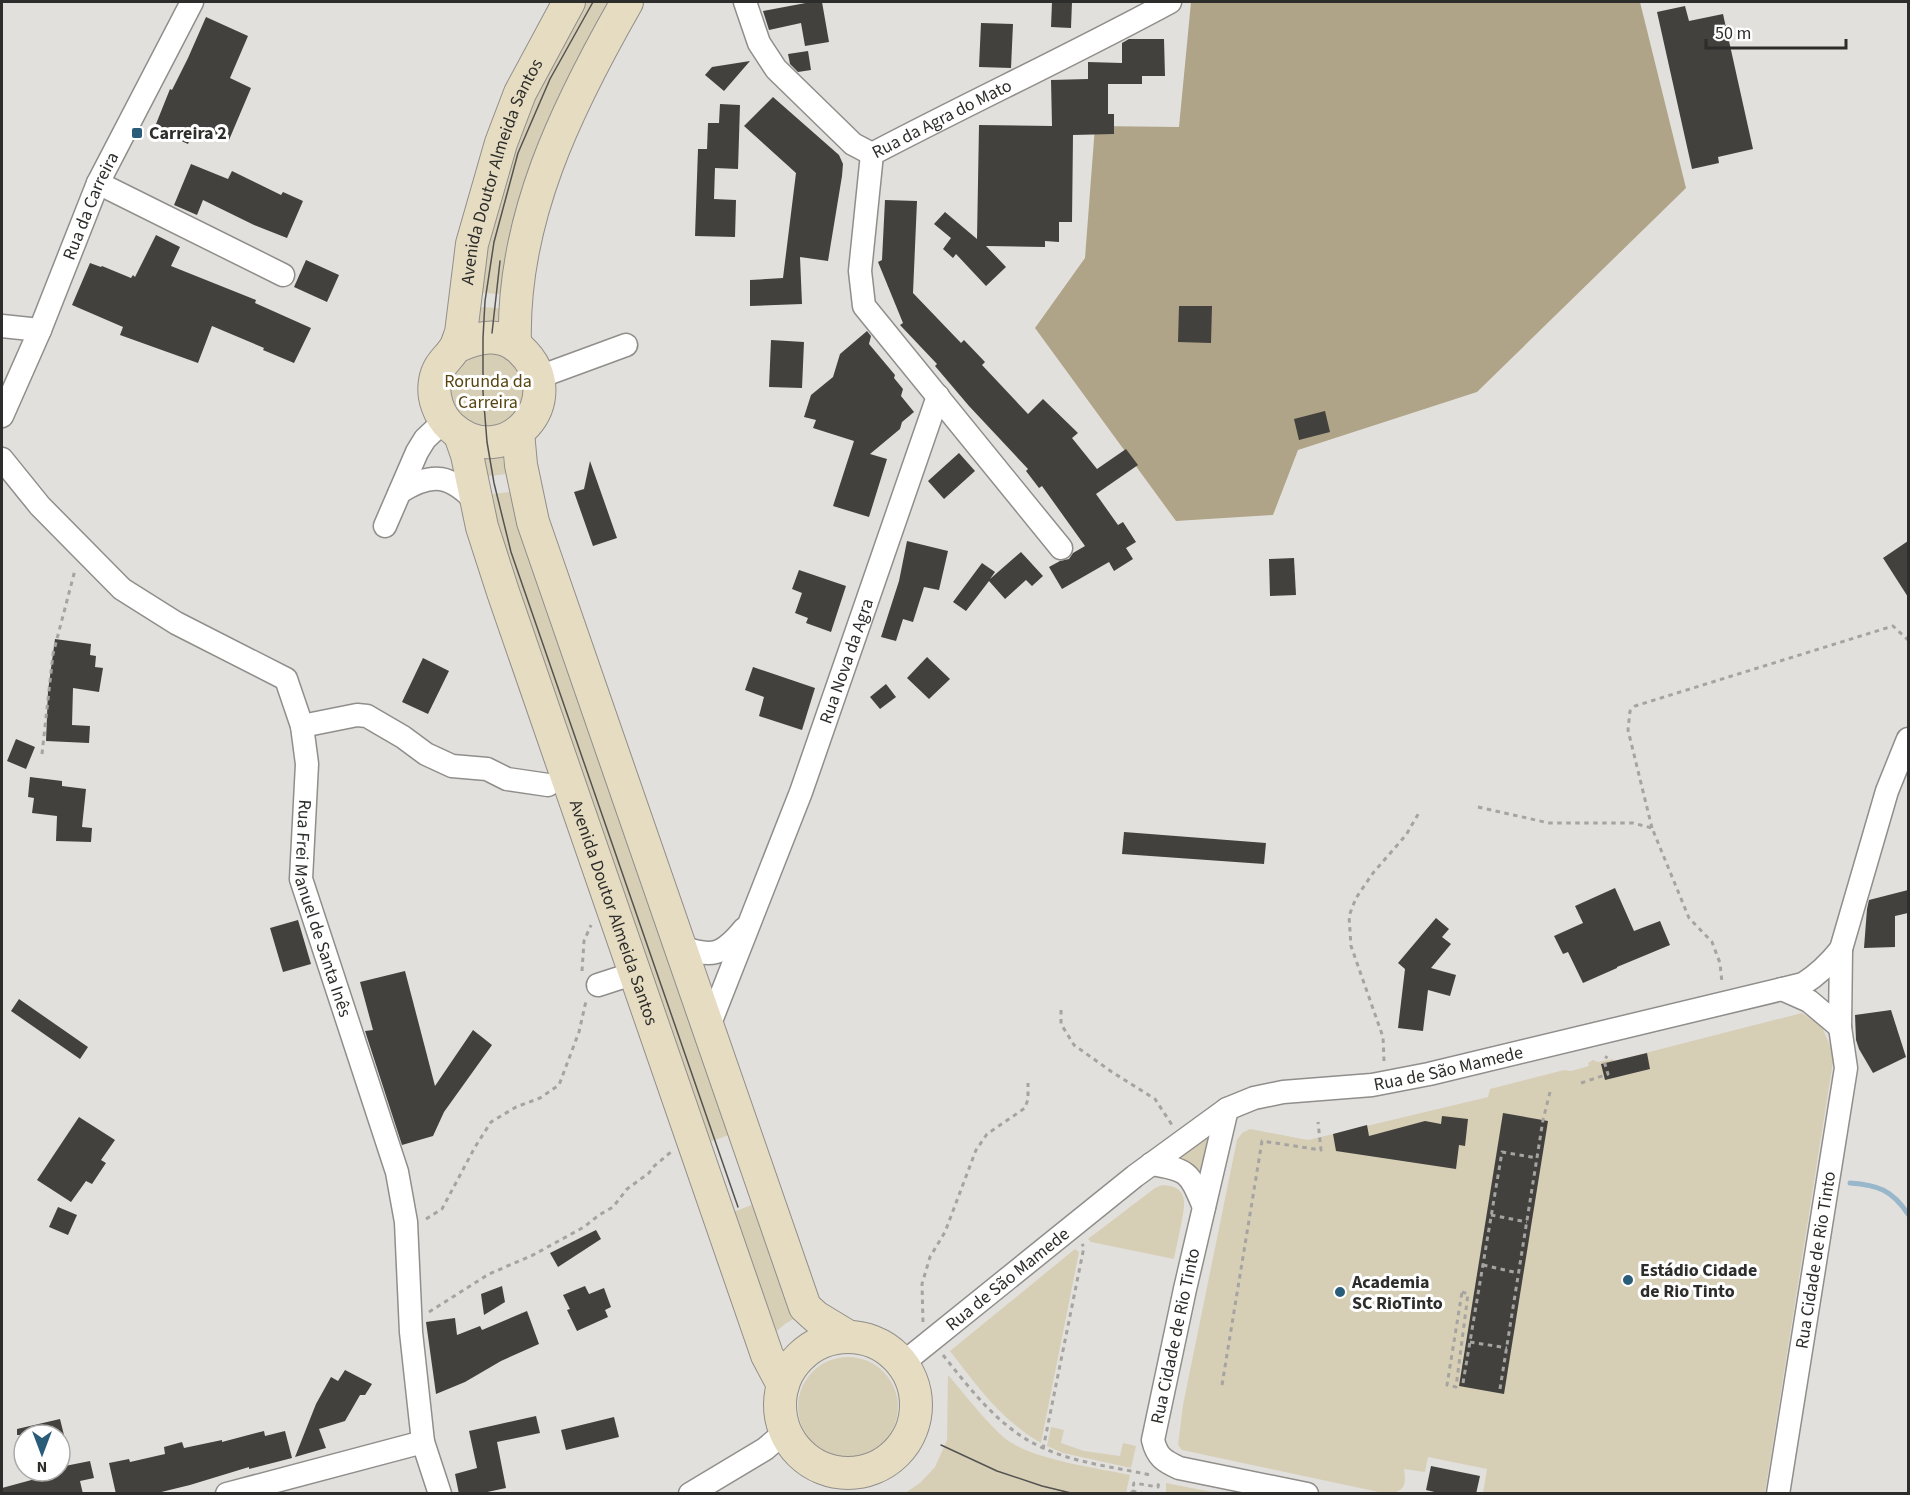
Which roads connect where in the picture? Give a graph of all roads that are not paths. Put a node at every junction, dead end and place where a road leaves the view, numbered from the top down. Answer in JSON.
{"nodes":[{"id":1,"x":192,"y":2,"type":"edge"},
{"id":2,"x":569,"y":2,"type":"edge"},
{"id":3,"x":627,"y":2,"type":"edge"},
{"id":4,"x":745,"y":2,"type":"edge"},
{"id":5,"x":1170,"y":2,"type":"edge"},
{"id":6,"x":872,"y":154,"type":"junction"},
{"id":7,"x":98,"y":183,"type":"junction"},
{"id":8,"x":283,"y":275,"type":"dead end"},
{"id":9,"x":2,"y":326,"type":"edge"},
{"id":10,"x":40,"y":330,"type":"junction"},
{"id":11,"x":515,"y":345,"type":"junction"},
{"id":12,"x":626,"y":345,"type":"dead end"},
{"id":13,"x":456,"y":347,"type":"junction"},
{"id":14,"x":539,"y":377,"type":"junction"},
{"id":15,"x":938,"y":396,"type":"junction"},
{"id":16,"x":2,"y":416,"type":"edge"},
{"id":17,"x":452,"y":428,"type":"junction"},
{"id":18,"x":518,"y":432,"type":"junction"},
{"id":19,"x":2,"y":459,"type":"edge"},
{"id":20,"x":400,"y":492,"type":"junction"},
{"id":21,"x":477,"y":503,"type":"junction"},
{"id":22,"x":385,"y":526,"type":"dead end"},
{"id":23,"x":1061,"y":548,"type":"dead end"},
{"id":24,"x":302,"y":726,"type":"junction"},
{"id":25,"x":1908,"y":739,"type":"edge"},
{"id":26,"x":548,"y":785,"type":"dead end"},
{"id":27,"x":748,"y":923,"type":"junction"},
{"id":28,"x":679,"y":946,"type":"junction"},
{"id":29,"x":1840,"y":949,"type":"junction"},
{"id":30,"x":635,"y":973,"type":"junction"},
{"id":31,"x":588,"y":984,"type":"road end"},
{"id":32,"x":1782,"y":989,"type":"junction"},
{"id":33,"x":709,"y":1026,"type":"junction"},
{"id":34,"x":1840,"y":1027,"type":"junction"},
{"id":35,"x":1227,"y":1109,"type":"junction"},
{"id":36,"x":1151,"y":1164,"type":"junction"},
{"id":37,"x":1204,"y":1206,"type":"junction"},
{"id":38,"x":849,"y":1336,"type":"junction"},
{"id":39,"x":903,"y":1363,"type":"junction"},
{"id":40,"x":783,"y":1385,"type":"junction"},
{"id":41,"x":785,"y":1432,"type":"junction"},
{"id":42,"x":423,"y":1442,"type":"junction"},
{"id":43,"x":887,"y":1462,"type":"junction"},
{"id":44,"x":818,"y":1465,"type":"junction"},
{"id":45,"x":227,"y":1494,"type":"edge"},
{"id":46,"x":440,"y":1494,"type":"edge"},
{"id":47,"x":690,"y":1494,"type":"edge"},
{"id":48,"x":839,"y":1494,"type":"edge"},
{"id":49,"x":876,"y":1494,"type":"edge"},
{"id":50,"x":1307,"y":1494,"type":"edge"},
{"id":51,"x":1778,"y":1494,"type":"edge"}],
"edges":[{"from":1,"to":7,"type":"street","name":"Rua da Carreira"},
{"from":2,"to":13,"type":"main road","name":"Avenida Doutor Almeida Santos"},
{"from":3,"to":11,"type":"main road"},
{"from":4,"to":6,"type":"street"},
{"from":5,"to":6,"type":"street","name":"Rua da Agra do Mato"},
{"from":6,"to":15,"type":"street","name":"Rua da Agra do Mato"},
{"from":7,"to":8,"type":"street"},
{"from":7,"to":10,"type":"street","name":"Rua da Carreira"},
{"from":9,"to":10,"type":"street"},
{"from":10,"to":16,"type":"street","name":"Rua da Carreira"},
{"from":11,"to":13,"type":"main road"},
{"from":11,"to":14,"type":"main road"},
{"from":12,"to":14,"type":"street"},
{"from":13,"to":17,"type":"main road"},
{"from":14,"to":18,"type":"main road"},
{"from":15,"to":23,"type":"street","name":"Rua da Agra do Mato"},
{"from":15,"to":27,"type":"street","name":"Rua Nova da Agra"},
{"from":17,"to":18,"type":"main road"},
{"from":17,"to":20,"type":"street"},
{"from":17,"to":21,"type":"main road","name":"Avenida Doutor Almeida Santos"},
{"from":18,"to":28,"type":"main road"},
{"from":19,"to":24,"type":"street","name":"Rua Frei Manuel de Santa Inês"},
{"from":20,"to":21,"type":"street"},
{"from":20,"to":22,"type":"street"},
{"from":21,"to":30,"type":"main road","name":"Avenida Doutor Almeida Santos"},
{"from":24,"to":26,"type":"street"},
{"from":24,"to":42,"type":"street","name":"Rua Frei Manuel de Santa Inês"},
{"from":25,"to":29,"type":"street","name":"Rua de São Mamede"},
{"from":27,"to":28,"type":"street","name":"Rua Nova da Agra"},
{"from":27,"to":33,"type":"street","name":"Rua Nova da Agra"},
{"from":28,"to":33,"type":"main road"},
{"from":29,"to":32,"type":"street","name":"Rua de São Mamede"},
{"from":29,"to":34,"type":"street","name":"Rua Cidade de Rio Tinto"},
{"from":30,"to":31,"type":"street"},
{"from":30,"to":40,"type":"main road","name":"Avenida Doutor Almeida Santos"},
{"from":32,"to":34,"type":"street"},
{"from":32,"to":35,"type":"street","name":"Rua de São Mamede"},
{"from":33,"to":38,"type":"main road"},
{"from":34,"to":51,"type":"street","name":"Rua Cidade de Rio Tinto"},
{"from":35,"to":36,"type":"street","name":"Rua de São Mamede"},
{"from":35,"to":37,"type":"street","name":"Rua Cidade de Rio Tinto"},
{"from":36,"to":37,"type":"street"},
{"from":36,"to":39,"type":"street","name":"Rua de São Mamede"},
{"from":37,"to":50,"type":"street","name":"Rua Cidade de Rio Tinto"},
{"from":38,"to":39,"type":"main road"},
{"from":38,"to":40,"type":"main road"},
{"from":39,"to":43,"type":"main road"},
{"from":40,"to":41,"type":"main road"},
{"from":41,"to":44,"type":"main road"},
{"from":41,"to":47,"type":"street"},
{"from":42,"to":45,"type":"street"},
{"from":42,"to":46,"type":"street","name":"Rua Frei Manuel de Santa Inês"},
{"from":43,"to":44,"type":"main road"},
{"from":43,"to":49,"type":"main road"},
{"from":44,"to":48,"type":"main road"}]}
